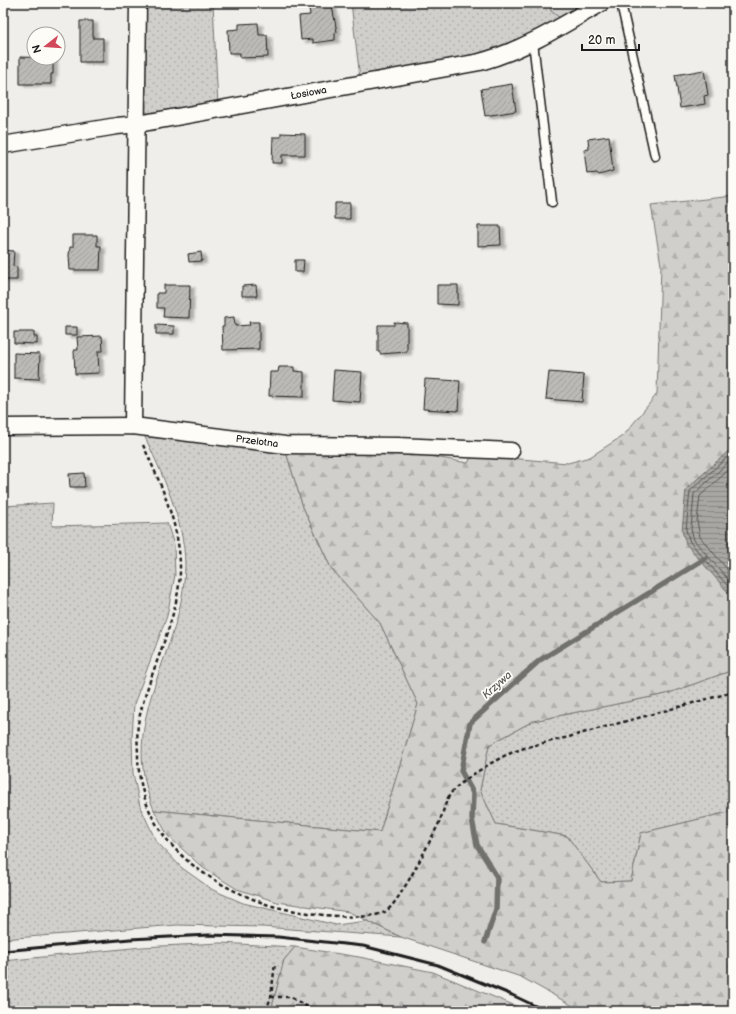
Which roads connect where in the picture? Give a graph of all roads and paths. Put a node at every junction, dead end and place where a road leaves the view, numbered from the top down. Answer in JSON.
{"nodes":[{"id":1,"x":138,"y":3,"type":"edge"},
{"id":2,"x":601,"y":3,"type":"edge"},
{"id":3,"x":621,"y":3,"type":"edge"},
{"id":4,"x":532,"y":42,"type":"junction"},
{"id":5,"x":138,"y":124,"type":"junction"},
{"id":6,"x":3,"y":145,"type":"edge"},
{"id":7,"x":655,"y":156,"type":"dead end"},
{"id":8,"x":552,"y":202,"type":"dead end"},
{"id":9,"x":134,"y":426,"type":"junction"},
{"id":10,"x":3,"y":427,"type":"edge"},
{"id":11,"x":511,"y":450,"type":"dead end"},
{"id":12,"x":733,"y":692,"type":"edge"},
{"id":13,"x":275,"y":963,"type":"dead end"},
{"id":14,"x":271,"y":997,"type":"junction"},
{"id":15,"x":266,"y":1011,"type":"edge"},
{"id":16,"x":315,"y":1011,"type":"edge"}],
"edges":[{"from":1,"to":5,"type":"street"},
{"from":2,"to":4,"type":"street","name":"Łosiowa"},
{"from":3,"to":7,"type":"lane"},
{"from":4,"to":5,"type":"street","name":"Łosiowa"},
{"from":4,"to":8,"type":"lane"},
{"from":5,"to":6,"type":"street","name":"Łosiowa"},
{"from":5,"to":9,"type":"street"},
{"from":9,"to":10,"type":"street","name":"Przelotna"},
{"from":9,"to":11,"type":"street","name":"Przelotna"},
{"from":9,"to":12,"type":"path"},
{"from":13,"to":14,"type":"path"},
{"from":14,"to":15,"type":"path"},
{"from":14,"to":16,"type":"path"}]}
